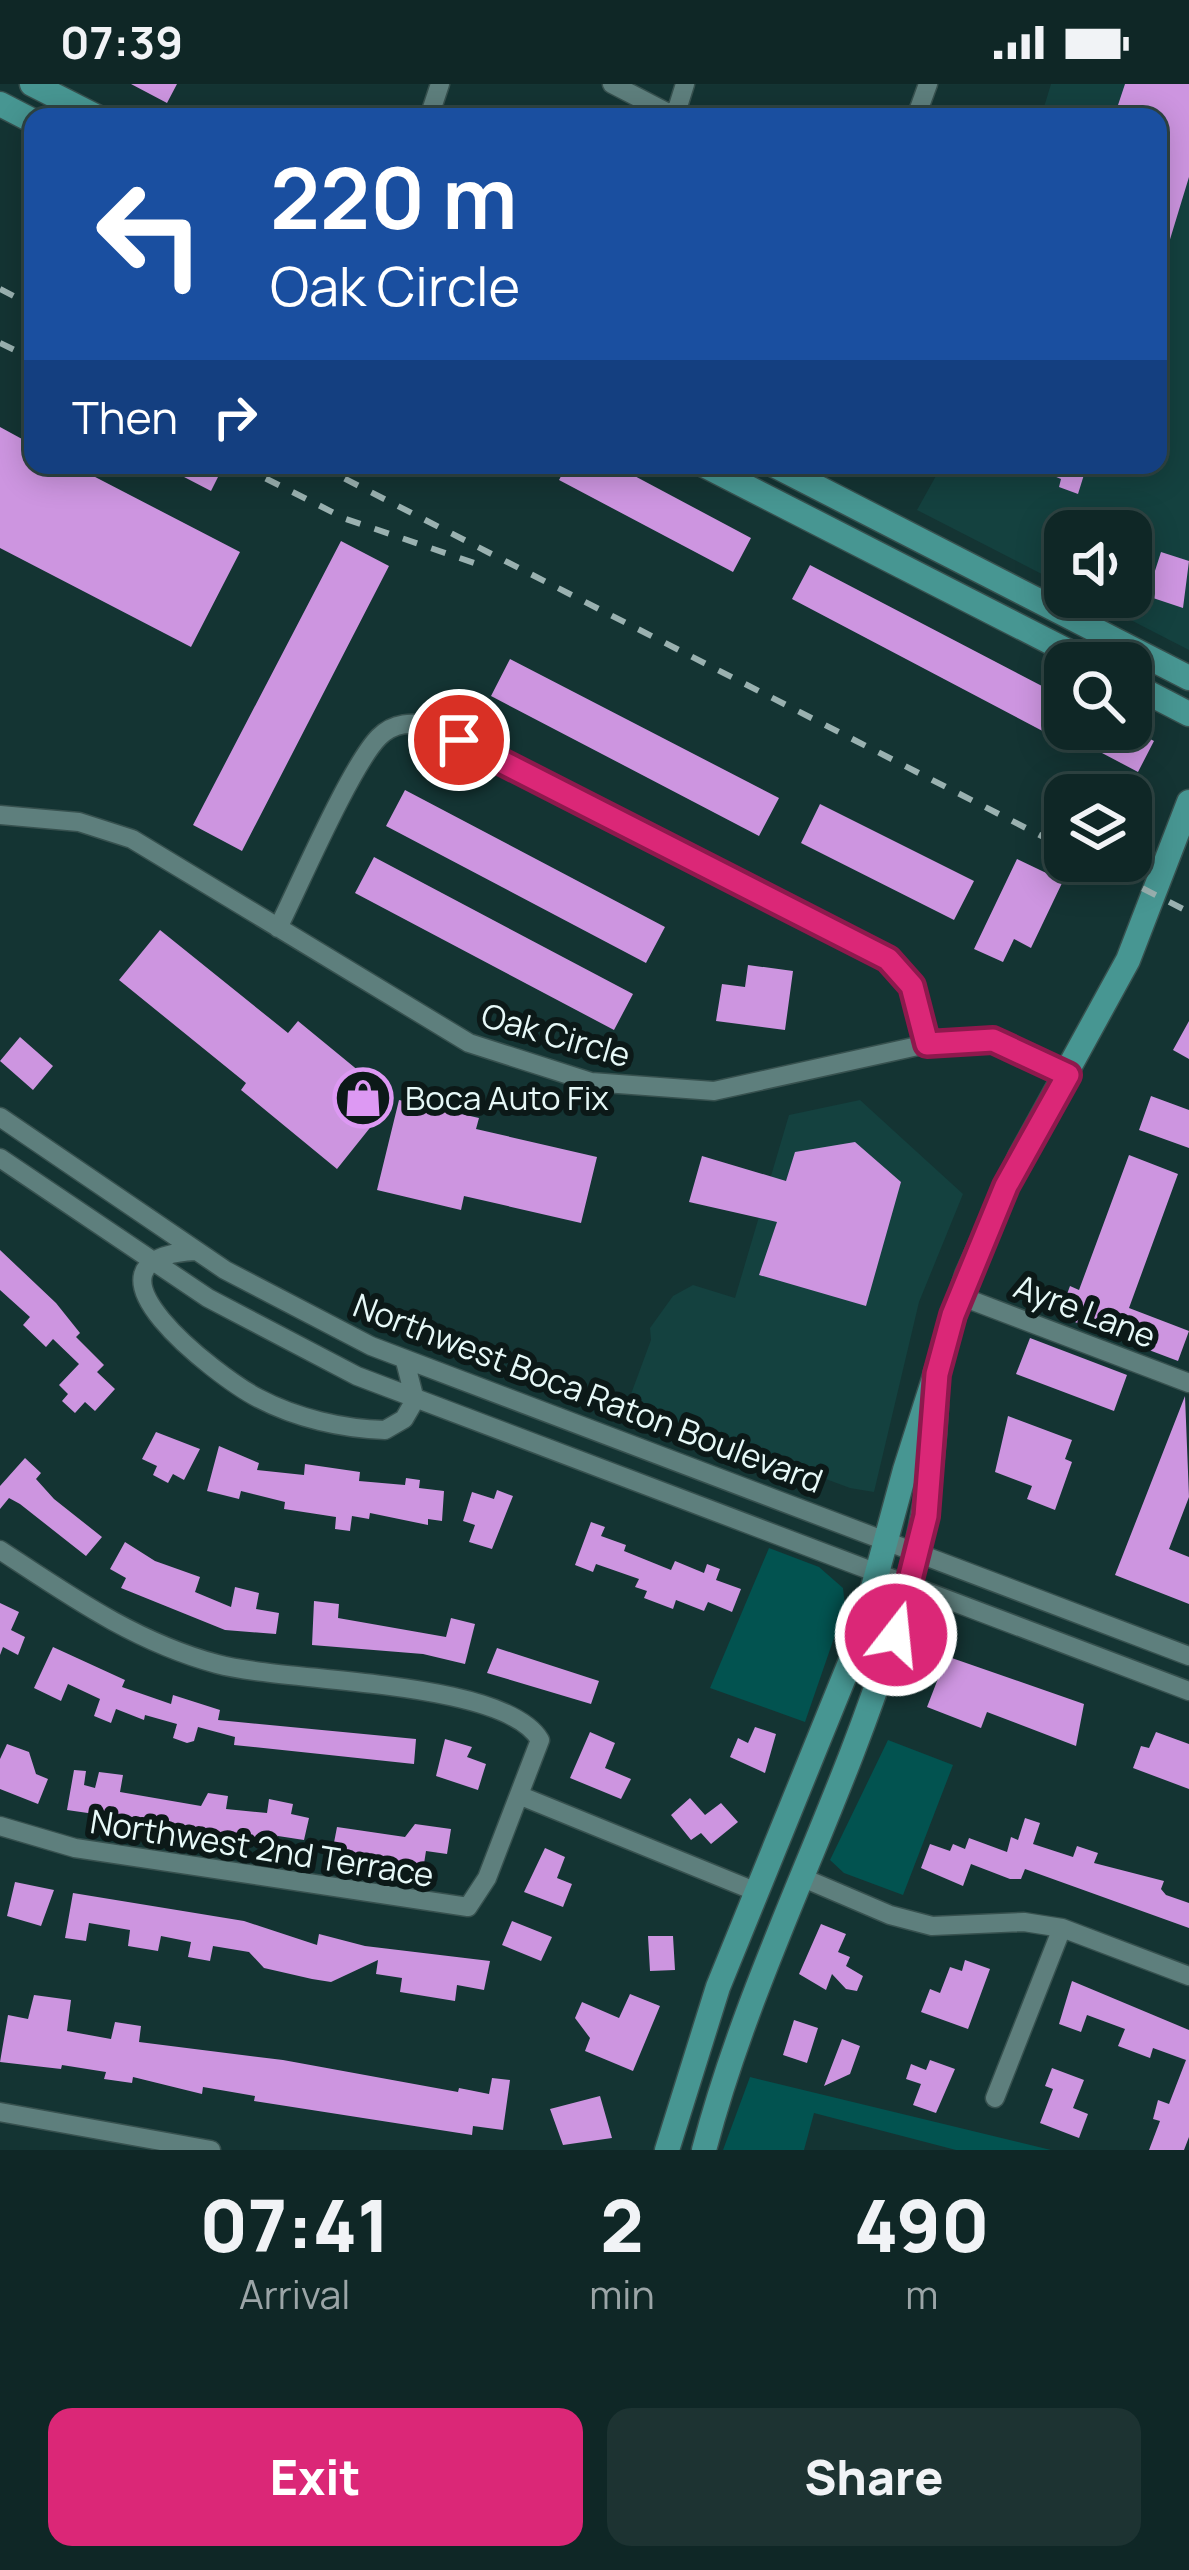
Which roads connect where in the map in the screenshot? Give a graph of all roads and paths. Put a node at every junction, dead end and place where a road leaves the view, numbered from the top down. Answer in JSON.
{"nodes":[{"id":1,"x":32,"y":84,"type":"edge"},
{"id":2,"x":612,"y":84,"type":"edge"},
{"id":3,"x":79,"y":108,"type":"edge"},
{"id":4,"x":658,"y":108,"type":"edge"},
{"id":5,"x":722,"y":474,"type":"edge"},
{"id":6,"x":801,"y":474,"type":"edge"},
{"id":7,"x":806,"y":474,"type":"edge"},
{"id":8,"x":789,"y":508,"type":"junction"},
{"id":9,"x":1049,"y":642,"type":"edge"},
{"id":10,"x":1189,"y":678,"type":"edge"},
{"id":11,"x":1152,"y":695,"type":"edge"},
{"id":12,"x":1189,"y":714,"type":"edge"},
{"id":13,"x":1189,"y":802,"type":"edge"},
{"id":14,"x":0,"y":815,"type":"edge"},
{"id":15,"x":278,"y":928,"type":"junction"},
{"id":16,"x":927,"y":1044,"type":"junction"},
{"id":17,"x":1068,"y":1075,"type":"junction"},
{"id":18,"x":0,"y":1117,"type":"edge"},
{"id":19,"x":0,"y":1158,"type":"edge"},
{"id":20,"x":195,"y":1251,"type":"junction"},
{"id":21,"x":153,"y":1263,"type":"junction"},
{"id":22,"x":960,"y":1296,"type":"junction"},
{"id":23,"x":405,"y":1361,"type":"junction"},
{"id":24,"x":937,"y":1374,"type":"junction"},
{"id":25,"x":1189,"y":1383,"type":"edge"},
{"id":26,"x":415,"y":1400,"type":"junction"},
{"id":27,"x":889,"y":1541,"type":"junction"},
{"id":28,"x":0,"y":1550,"type":"edge"},
{"id":29,"x":919,"y":1553,"type":"junction"},
{"id":30,"x":880,"y":1572,"type":"junction"},
{"id":31,"x":911,"y":1586,"type":"junction"},
{"id":32,"x":1189,"y":1656,"type":"edge"},
{"id":33,"x":1189,"y":1691,"type":"edge"},
{"id":34,"x":521,"y":1796,"type":"junction"},
{"id":35,"x":0,"y":1826,"type":"edge"},
{"id":36,"x":801,"y":1876,"type":"junction"},
{"id":37,"x":757,"y":1892,"type":"junction"},
{"id":38,"x":1062,"y":1928,"type":"junction"},
{"id":39,"x":1189,"y":1976,"type":"edge"},
{"id":40,"x":698,"y":2041,"type":"junction"},
{"id":41,"x":995,"y":2098,"type":"dead end"},
{"id":42,"x":0,"y":2112,"type":"edge"},
{"id":43,"x":211,"y":2150,"type":"edge"},
{"id":44,"x":667,"y":2150,"type":"edge"},
{"id":45,"x":683,"y":2150,"type":"edge"},
{"id":46,"x":704,"y":2150,"type":"edge"}],
"edges":[{"from":1,"to":3,"type":"main road"},
{"from":2,"to":4,"type":"street"},
{"from":5,"to":8,"type":"main road"},
{"from":6,"to":8,"type":"street"},
{"from":7,"to":10,"type":"main road"},
{"from":8,"to":9,"type":"main road"},
{"from":11,"to":12,"type":"main road"},
{"from":13,"to":17,"type":"main road"},
{"from":14,"to":15,"type":"street","name":"Oak Circle"},
{"from":15,"to":16,"type":"street","name":"Oak Circle"},
{"from":15,"to":16,"type":"street"},
{"from":16,"to":17,"type":"street","name":"Oak Circle"},
{"from":17,"to":22,"type":"main road"},
{"from":18,"to":20,"type":"street","name":"Northwest Boca Raton Boulevard"},
{"from":19,"to":21,"type":"street","name":"Northwest Boca Raton Boulevard"},
{"from":20,"to":21,"type":"street"},
{"from":20,"to":23,"type":"street","name":"Northwest Boca Raton Boulevard"},
{"from":21,"to":26,"type":"street","name":"Northwest Boca Raton Boulevard"},
{"from":21,"to":26,"type":"street"},
{"from":22,"to":24,"type":"main road"},
{"from":22,"to":25,"type":"street","name":"Ayre Lane"},
{"from":23,"to":26,"type":"street"},
{"from":23,"to":27,"type":"street","name":"Northwest Boca Raton Boulevard"},
{"from":24,"to":27,"type":"main road"},
{"from":24,"to":29,"type":"main road"},
{"from":26,"to":30,"type":"street","name":"Northwest Boca Raton Boulevard"},
{"from":27,"to":29,"type":"street","name":"Northwest Boca Raton Boulevard"},
{"from":27,"to":30,"type":"main road"},
{"from":28,"to":34,"type":"street","name":"Northwest 2nd Terrace"},
{"from":29,"to":31,"type":"main road"},
{"from":29,"to":32,"type":"street","name":"Northwest Boca Raton Boulevard"},
{"from":30,"to":31,"type":"street","name":"Northwest Boca Raton Boulevard"},
{"from":30,"to":37,"type":"main road"},
{"from":31,"to":33,"type":"street","name":"Northwest Boca Raton Boulevard"},
{"from":31,"to":36,"type":"main road"},
{"from":34,"to":35,"type":"street","name":"Northwest 2nd Terrace"},
{"from":34,"to":37,"type":"street"},
{"from":36,"to":38,"type":"street"},
{"from":36,"to":46,"type":"main road"},
{"from":37,"to":40,"type":"main road"},
{"from":38,"to":39,"type":"street"},
{"from":38,"to":41,"type":"street"},
{"from":40,"to":44,"type":"main road"},
{"from":40,"to":45,"type":"main road"},
{"from":42,"to":43,"type":"street"}]}
